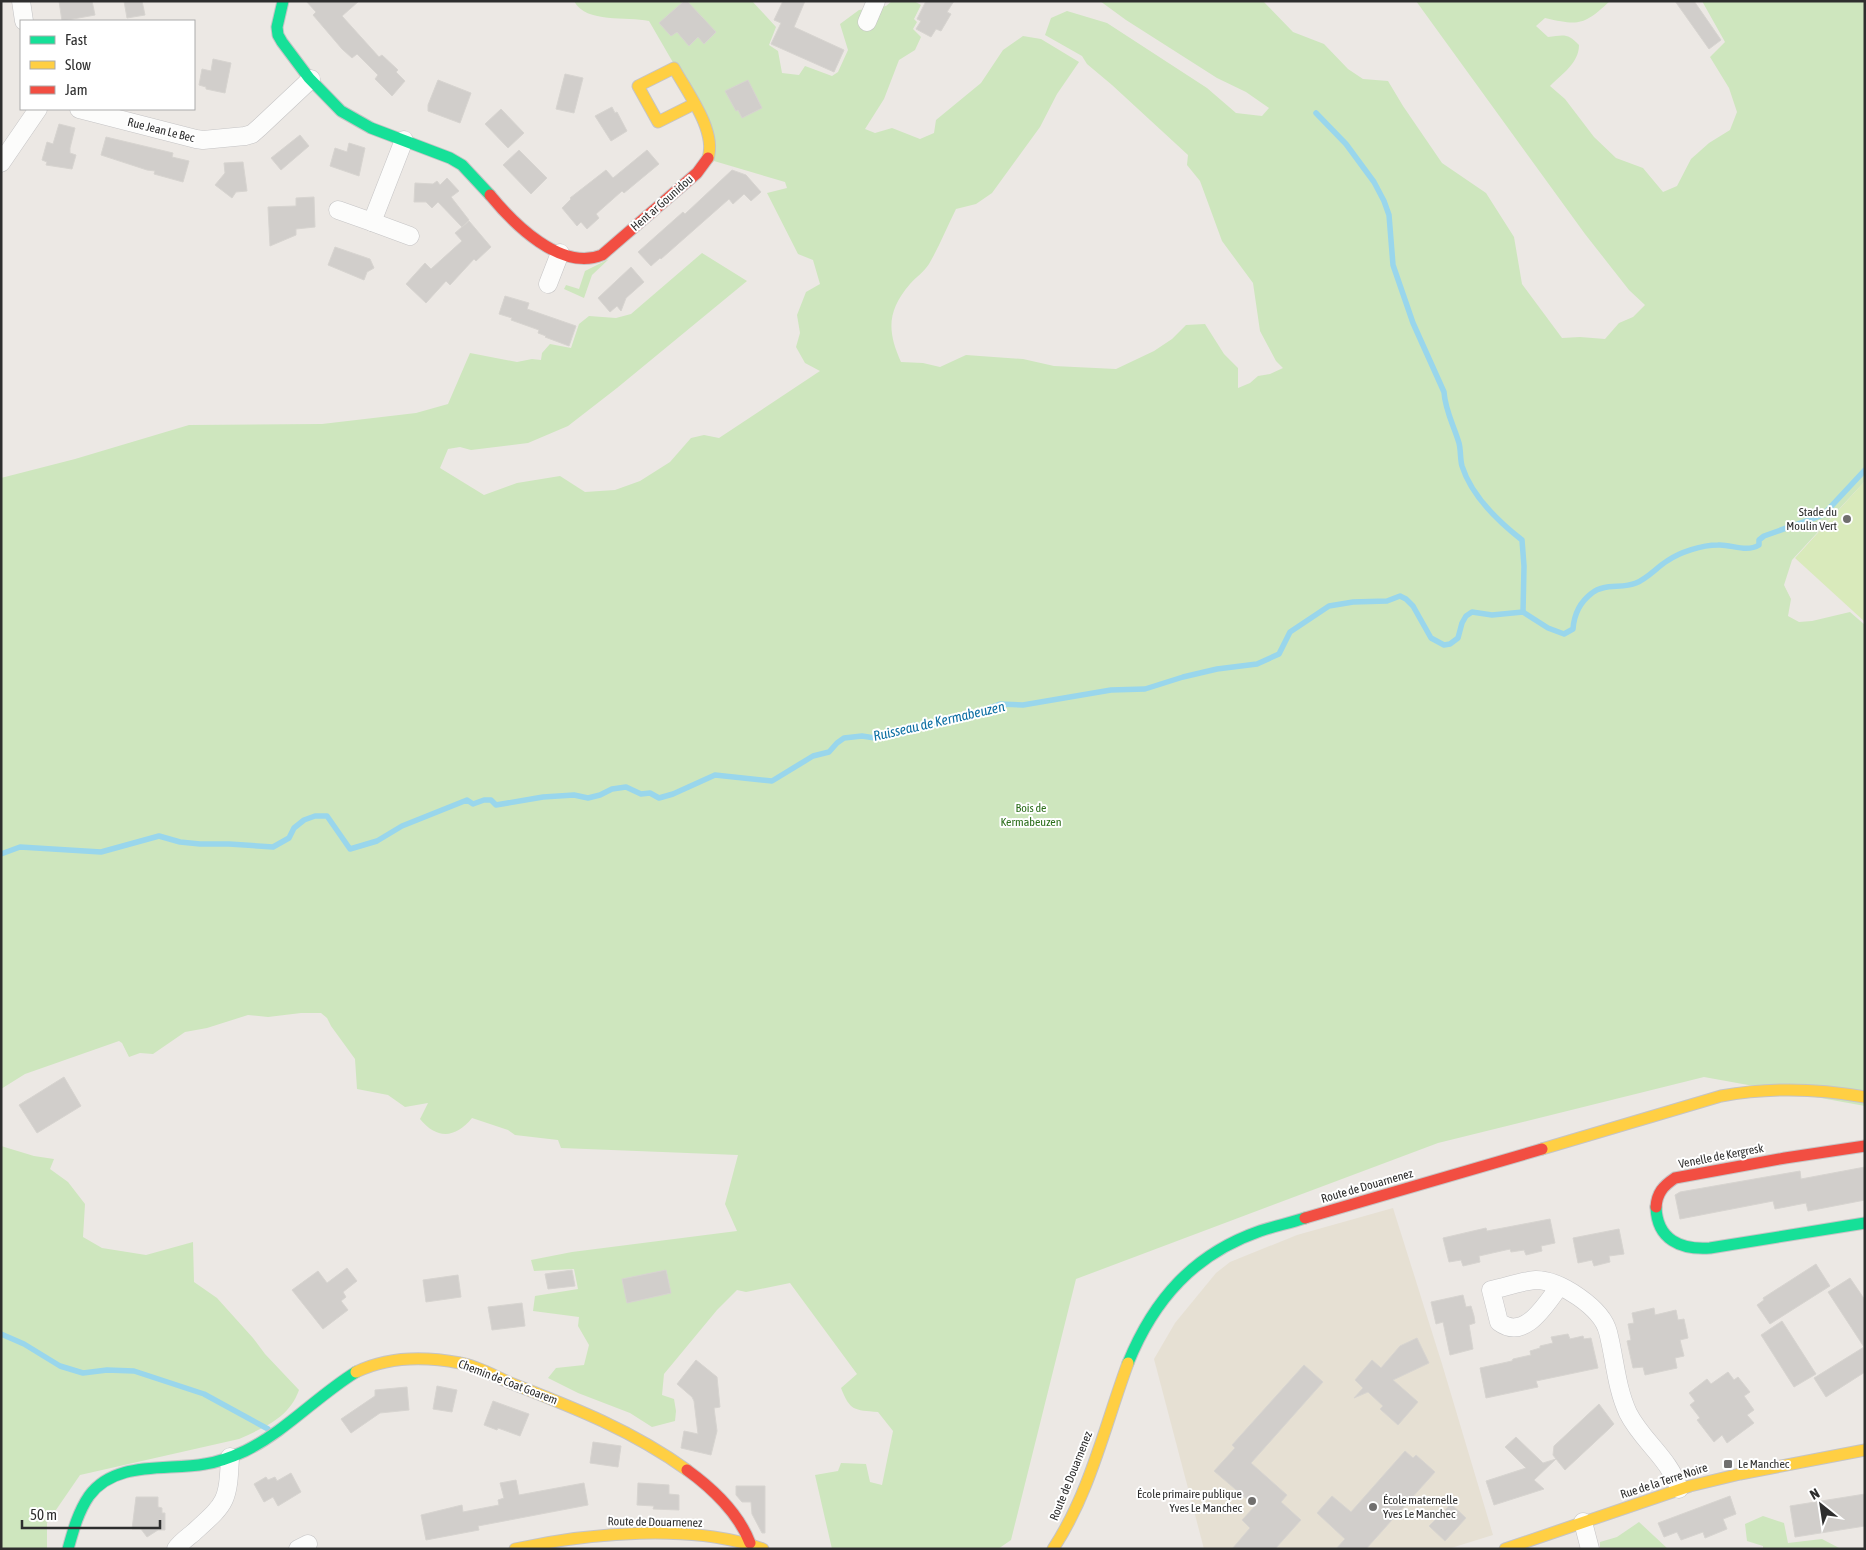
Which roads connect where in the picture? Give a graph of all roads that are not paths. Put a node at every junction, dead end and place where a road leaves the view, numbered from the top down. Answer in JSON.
{"nodes":[{"id":1,"x":22,"y":1,"type":"edge"},
{"id":2,"x":283,"y":1,"type":"edge"},
{"id":3,"x":876,"y":1,"type":"edge"},
{"id":4,"x":24,"y":20,"type":"edge"},
{"id":5,"x":867,"y":22,"type":"dead end"},
{"id":6,"x":311,"y":79,"type":"junction"},
{"id":7,"x":694,"y":104,"type":"junction"},
{"id":8,"x":37,"y":110,"type":"edge"},
{"id":9,"x":84,"y":110,"type":"edge"},
{"id":10,"x":404,"y":140,"type":"junction"},
{"id":11,"x":1,"y":162,"type":"edge"},
{"id":12,"x":338,"y":210,"type":"dead end"},
{"id":13,"x":372,"y":222,"type":"junction"},
{"id":14,"x":410,"y":236,"type":"dead end"},
{"id":15,"x":560,"y":252,"type":"junction"},
{"id":16,"x":548,"y":284,"type":"dead end"},
{"id":17,"x":1865,"y":1097,"type":"edge"},
{"id":18,"x":1865,"y":1146,"type":"edge"},
{"id":19,"x":1865,"y":1223,"type":"edge"},
{"id":20,"x":1559,"y":1287,"type":"dead end"},
{"id":21,"x":1865,"y":1450,"type":"edge"},
{"id":22,"x":230,"y":1457,"type":"junction"},
{"id":23,"x":1679,"y":1489,"type":"junction"},
{"id":24,"x":1583,"y":1522,"type":"junction"},
{"id":25,"x":750,"y":1543,"type":"junction"},
{"id":26,"x":70,"y":1546,"type":"edge"},
{"id":27,"x":176,"y":1549,"type":"edge"},
{"id":28,"x":515,"y":1549,"type":"edge"},
{"id":29,"x":764,"y":1549,"type":"edge"},
{"id":30,"x":1053,"y":1549,"type":"edge"},
{"id":31,"x":1505,"y":1549,"type":"edge"},
{"id":32,"x":1590,"y":1549,"type":"edge"}],
"edges":[{"from":1,"to":4,"type":"street"},
{"from":2,"to":6,"type":"street","name":"Hent ar Gounidou"},
{"from":3,"to":5,"type":"street"},
{"from":6,"to":9,"type":"street","name":"Rue Jean Le Bec"},
{"from":6,"to":10,"type":"street","name":"Hent ar Gounidou"},
{"from":7,"to":7,"type":"street","name":"Hent ar Gounidou"},
{"from":7,"to":15,"type":"street","name":"Hent ar Gounidou"},
{"from":8,"to":11,"type":"street"},
{"from":10,"to":13,"type":"street"},
{"from":10,"to":15,"type":"street","name":"Hent ar Gounidou"},
{"from":12,"to":13,"type":"street"},
{"from":13,"to":14,"type":"street"},
{"from":15,"to":16,"type":"street"},
{"from":17,"to":30,"type":"street","name":"Route de Douarnenez"},
{"from":18,"to":19,"type":"street","name":"Venelle de Kergresk"},
{"from":20,"to":23,"type":"street"},
{"from":21,"to":23,"type":"street","name":"Rue de la Terre Noire"},
{"from":22,"to":25,"type":"street","name":"Chemin de Coat Goarem"},
{"from":22,"to":26,"type":"street","name":"Chemin de Coat Goarem"},
{"from":22,"to":27,"type":"street"},
{"from":23,"to":24,"type":"street","name":"Rue de la Terre Noire"},
{"from":24,"to":31,"type":"street","name":"Rue de la Terre Noire"},
{"from":24,"to":32,"type":"street"},
{"from":25,"to":28,"type":"street","name":"Route de Douarnenez"},
{"from":25,"to":29,"type":"street","name":"Route de Douarnenez"}]}
